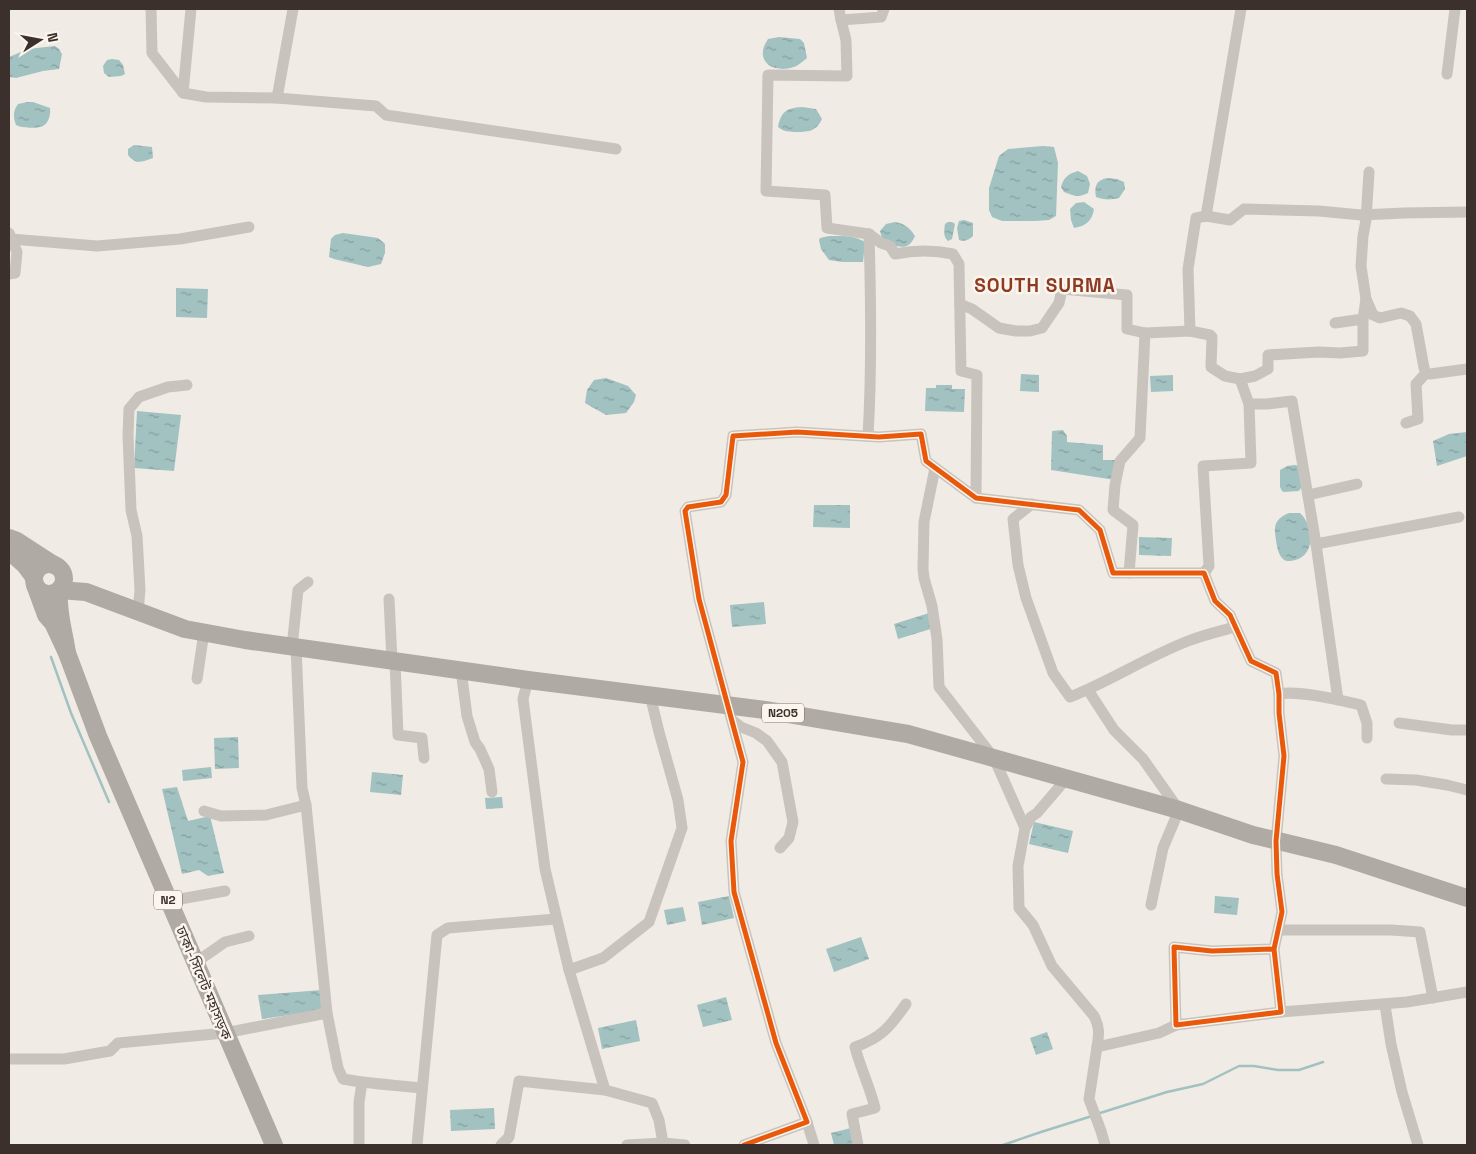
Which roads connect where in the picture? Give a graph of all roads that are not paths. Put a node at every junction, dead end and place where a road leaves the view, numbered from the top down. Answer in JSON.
{"nodes":[{"id":1,"x":150,"y":9,"type":"edge"},
{"id":2,"x":191,"y":9,"type":"edge"},
{"id":3,"x":293,"y":9,"type":"edge"},
{"id":4,"x":884,"y":9,"type":"edge"},
{"id":5,"x":1241,"y":9,"type":"edge"},
{"id":6,"x":1455,"y":9,"type":"edge"},
{"id":7,"x":840,"y":14,"type":"edge"},
{"id":8,"x":1447,"y":74,"type":"dead end"},
{"id":9,"x":183,"y":93,"type":"junction"},
{"id":10,"x":277,"y":98,"type":"junction"},
{"id":11,"x":616,"y":149,"type":"dead end"},
{"id":12,"x":1368,"y":172,"type":"dead end"},
{"id":13,"x":1467,"y":212,"type":"edge"},
{"id":14,"x":1367,"y":214,"type":"junction"},
{"id":15,"x":1206,"y":216,"type":"junction"},
{"id":16,"x":249,"y":227,"type":"dead end"},
{"id":17,"x":869,"y":234,"type":"junction"},
{"id":18,"x":10,"y":236,"type":"edge"},
{"id":19,"x":9,"y":274,"type":"edge"},
{"id":20,"x":1366,"y":299,"type":"junction"},
{"id":21,"x":960,"y":304,"type":"junction"},
{"id":22,"x":1363,"y":319,"type":"junction"},
{"id":23,"x":1335,"y":323,"type":"dead end"},
{"id":24,"x":1190,"y":332,"type":"junction"},
{"id":25,"x":1145,"y":333,"type":"junction"},
{"id":26,"x":1467,"y":369,"type":"edge"},
{"id":27,"x":1426,"y":373,"type":"junction"},
{"id":28,"x":1240,"y":379,"type":"junction"},
{"id":29,"x":186,"y":385,"type":"dead end"},
{"id":30,"x":1249,"y":404,"type":"junction"},
{"id":31,"x":1406,"y":423,"type":"dead end"},
{"id":32,"x":868,"y":436,"type":"junction"},
{"id":33,"x":935,"y":468,"type":"junction"},
{"id":34,"x":1357,"y":484,"type":"dead end"},
{"id":35,"x":1308,"y":495,"type":"junction"},
{"id":36,"x":976,"y":498,"type":"junction"},
{"id":37,"x":1032,"y":504,"type":"junction"},
{"id":38,"x":1459,"y":517,"type":"dead end"},
{"id":39,"x":1316,"y":544,"type":"junction"},
{"id":40,"x":9,"y":549,"type":"edge"},
{"id":41,"x":57,"y":568,"type":"junction"},
{"id":42,"x":1204,"y":572,"type":"junction"},
{"id":43,"x":1129,"y":573,"type":"junction"},
{"id":44,"x":34,"y":581,"type":"junction"},
{"id":45,"x":308,"y":582,"type":"dead end"},
{"id":46,"x":86,"y":592,"type":"junction"},
{"id":47,"x":58,"y":594,"type":"junction"},
{"id":48,"x":389,"y":599,"type":"dead end"},
{"id":49,"x":138,"y":612,"type":"junction"},
{"id":50,"x":1236,"y":626,"type":"junction"},
{"id":51,"x":204,"y":632,"type":"junction"},
{"id":52,"x":294,"y":647,"type":"junction"},
{"id":53,"x":67,"y":652,"type":"junction"},
{"id":54,"x":393,"y":661,"type":"junction"},
{"id":55,"x":461,"y":670,"type":"junction"},
{"id":56,"x":196,"y":679,"type":"dead end"},
{"id":57,"x":528,"y":680,"type":"junction"},
{"id":58,"x":1088,"y":690,"type":"junction"},
{"id":59,"x":1280,"y":694,"type":"junction"},
{"id":60,"x":650,"y":695,"type":"junction"},
{"id":61,"x":1338,"y":700,"type":"junction"},
{"id":62,"x":730,"y":712,"type":"junction"},
{"id":63,"x":1399,"y":723,"type":"dead end"},
{"id":64,"x":1467,"y":730,"type":"edge"},
{"id":65,"x":1366,"y":738,"type":"dead end"},
{"id":66,"x":424,"y":758,"type":"dead end"},
{"id":67,"x":994,"y":758,"type":"junction"},
{"id":68,"x":1066,"y":778,"type":"junction"},
{"id":69,"x":1386,"y":779,"type":"dead end"},
{"id":70,"x":1467,"y":790,"type":"edge"},
{"id":71,"x":492,"y":792,"type":"dead end"},
{"id":72,"x":306,"y":804,"type":"junction"},
{"id":73,"x":1179,"y":810,"type":"junction"},
{"id":74,"x":204,"y":811,"type":"dead end"},
{"id":75,"x":1025,"y":828,"type":"junction"},
{"id":76,"x":1276,"y":841,"type":"junction"},
{"id":77,"x":780,"y":848,"type":"dead end"},
{"id":78,"x":225,"y":891,"type":"dead end"},
{"id":79,"x":1467,"y":898,"type":"edge"},
{"id":80,"x":169,"y":901,"type":"junction"},
{"id":81,"x":1151,"y":905,"type":"dead end"},
{"id":82,"x":556,"y":919,"type":"junction"},
{"id":83,"x":1279,"y":930,"type":"junction"},
{"id":84,"x":249,"y":936,"type":"dead end"},
{"id":85,"x":1274,"y":949,"type":"junction"},
{"id":86,"x":195,"y":963,"type":"junction"},
{"id":87,"x":569,"y":970,"type":"junction"},
{"id":88,"x":1467,"y":992,"type":"edge"},
{"id":89,"x":1433,"y":998,"type":"junction"},
{"id":90,"x":906,"y":1004,"type":"dead end"},
{"id":91,"x":1385,"y":1004,"type":"junction"},
{"id":92,"x":1281,"y":1012,"type":"junction"},
{"id":93,"x":327,"y":1013,"type":"junction"},
{"id":94,"x":1176,"y":1025,"type":"junction"},
{"id":95,"x":225,"y":1033,"type":"junction"},
{"id":96,"x":1097,"y":1047,"type":"junction"},
{"id":97,"x":9,"y":1059,"type":"edge"},
{"id":98,"x":362,"y":1083,"type":"junction"},
{"id":99,"x":422,"y":1088,"type":"junction"},
{"id":100,"x":605,"y":1090,"type":"junction"},
{"id":101,"x":808,"y":1122,"type":"junction"},
{"id":102,"x":663,"y":1143,"type":"junction"},
{"id":103,"x":650,"y":1144,"type":"edge"},
{"id":104,"x":274,"y":1145,"type":"edge"},
{"id":105,"x":359,"y":1145,"type":"edge"},
{"id":106,"x":417,"y":1145,"type":"edge"},
{"id":107,"x":501,"y":1145,"type":"edge"},
{"id":108,"x":627,"y":1145,"type":"edge"},
{"id":109,"x":685,"y":1145,"type":"edge"},
{"id":110,"x":744,"y":1145,"type":"edge"},
{"id":111,"x":814,"y":1145,"type":"edge"},
{"id":112,"x":858,"y":1145,"type":"edge"},
{"id":113,"x":1105,"y":1145,"type":"edge"},
{"id":114,"x":1418,"y":1145,"type":"edge"}],
"edges":[{"from":1,"to":9,"type":"street"},
{"from":2,"to":9,"type":"street"},
{"from":3,"to":10,"type":"street"},
{"from":4,"to":7,"type":"street"},
{"from":5,"to":15,"type":"street"},
{"from":6,"to":8,"type":"street"},
{"from":7,"to":17,"type":"street"},
{"from":9,"to":10,"type":"street"},
{"from":10,"to":11,"type":"street"},
{"from":12,"to":14,"type":"street"},
{"from":13,"to":14,"type":"street"},
{"from":14,"to":15,"type":"street"},
{"from":14,"to":20,"type":"street"},
{"from":15,"to":24,"type":"street"},
{"from":16,"to":18,"type":"street"},
{"from":17,"to":21,"type":"street"},
{"from":17,"to":32,"type":"street"},
{"from":18,"to":19,"type":"street"},
{"from":20,"to":22,"type":"street"},
{"from":20,"to":27,"type":"street"},
{"from":21,"to":25,"type":"street"},
{"from":21,"to":36,"type":"street"},
{"from":22,"to":23,"type":"street"},
{"from":22,"to":28,"type":"street"},
{"from":24,"to":25,"type":"street"},
{"from":24,"to":28,"type":"street"},
{"from":25,"to":43,"type":"street"},
{"from":26,"to":27,"type":"street"},
{"from":27,"to":31,"type":"street"},
{"from":28,"to":30,"type":"street"},
{"from":29,"to":49,"type":"street"},
{"from":30,"to":35,"type":"street"},
{"from":30,"to":42,"type":"street"},
{"from":32,"to":33,"type":"street"},
{"from":32,"to":62,"type":"street"},
{"from":33,"to":36,"type":"street"},
{"from":33,"to":67,"type":"street"},
{"from":34,"to":35,"type":"street"},
{"from":35,"to":39,"type":"street"},
{"from":36,"to":37,"type":"street"},
{"from":37,"to":43,"type":"street"},
{"from":37,"to":58,"type":"street"},
{"from":38,"to":39,"type":"street"},
{"from":39,"to":61,"type":"street"},
{"from":40,"to":41,"type":"highway","number":"N2"},
{"from":40,"to":44,"type":"highway","number":"N2"},
{"from":41,"to":44,"type":"highway"},
{"from":41,"to":46,"type":"highway","number":"N205"},
{"from":41,"to":47,"type":"highway"},
{"from":42,"to":43,"type":"street"},
{"from":42,"to":50,"type":"street"},
{"from":44,"to":47,"type":"highway"},
{"from":44,"to":53,"type":"highway","number":"N2"},
{"from":45,"to":52,"type":"street"},
{"from":46,"to":47,"type":"highway","number":"N205"},
{"from":46,"to":49,"type":"highway","number":"N205"},
{"from":47,"to":53,"type":"highway","number":"N2"},
{"from":48,"to":54,"type":"street"},
{"from":49,"to":51,"type":"highway","number":"N205"},
{"from":50,"to":58,"type":"street"},
{"from":50,"to":59,"type":"street"},
{"from":51,"to":52,"type":"highway","number":"N205"},
{"from":51,"to":56,"type":"street"},
{"from":52,"to":54,"type":"highway","number":"N205"},
{"from":52,"to":72,"type":"street"},
{"from":53,"to":80,"type":"highway","name":"ঢাকা-সিলেট মহাসড়ক","number":"N2"},
{"from":54,"to":55,"type":"highway","number":"N205"},
{"from":54,"to":66,"type":"street"},
{"from":55,"to":57,"type":"highway","number":"N205"},
{"from":55,"to":71,"type":"street"},
{"from":57,"to":60,"type":"highway","number":"N205"},
{"from":57,"to":82,"type":"street"},
{"from":58,"to":73,"type":"street"},
{"from":59,"to":61,"type":"street"},
{"from":59,"to":76,"type":"street"},
{"from":60,"to":62,"type":"highway","number":"N205"},
{"from":60,"to":87,"type":"street"},
{"from":61,"to":65,"type":"street"},
{"from":62,"to":67,"type":"highway","number":"N205"},
{"from":62,"to":77,"type":"street"},
{"from":62,"to":101,"type":"street"},
{"from":63,"to":64,"type":"street"},
{"from":67,"to":68,"type":"highway","number":"N205"},
{"from":67,"to":75,"type":"street"},
{"from":68,"to":73,"type":"highway","number":"N205"},
{"from":68,"to":75,"type":"street"},
{"from":69,"to":70,"type":"street"},
{"from":72,"to":74,"type":"street"},
{"from":72,"to":93,"type":"street"},
{"from":73,"to":76,"type":"highway","number":"N205"},
{"from":73,"to":81,"type":"street"},
{"from":75,"to":96,"type":"street"},
{"from":76,"to":79,"type":"highway","number":"N205"},
{"from":76,"to":83,"type":"street"},
{"from":78,"to":80,"type":"street"},
{"from":80,"to":86,"type":"highway","name":"ঢাকা-সিলেট মহাসড়ক","number":"N2"},
{"from":82,"to":87,"type":"street"},
{"from":82,"to":99,"type":"street"},
{"from":83,"to":85,"type":"street"},
{"from":83,"to":89,"type":"street"},
{"from":84,"to":86,"type":"street"},
{"from":85,"to":92,"type":"street"},
{"from":85,"to":94,"type":"street"},
{"from":86,"to":95,"type":"highway","name":"ঢাকা-সিলেট মহাসড়ক","number":"N2"},
{"from":87,"to":100,"type":"street"},
{"from":88,"to":89,"type":"street"},
{"from":89,"to":91,"type":"street"},
{"from":90,"to":112,"type":"street"},
{"from":91,"to":92,"type":"street"},
{"from":91,"to":114,"type":"street"},
{"from":92,"to":94,"type":"street"},
{"from":93,"to":95,"type":"street"},
{"from":93,"to":98,"type":"street"},
{"from":94,"to":96,"type":"street"},
{"from":95,"to":97,"type":"street"},
{"from":95,"to":104,"type":"highway","name":"ঢাকা-সিলেট মহাসড়ক","number":"N2"},
{"from":96,"to":113,"type":"street"},
{"from":98,"to":99,"type":"street"},
{"from":98,"to":105,"type":"street"},
{"from":99,"to":106,"type":"street"},
{"from":100,"to":102,"type":"street"},
{"from":100,"to":107,"type":"street"},
{"from":101,"to":110,"type":"street"},
{"from":101,"to":111,"type":"street"},
{"from":102,"to":103,"type":"street"},
{"from":102,"to":109,"type":"street"},
{"from":103,"to":108,"type":"street"}]}
